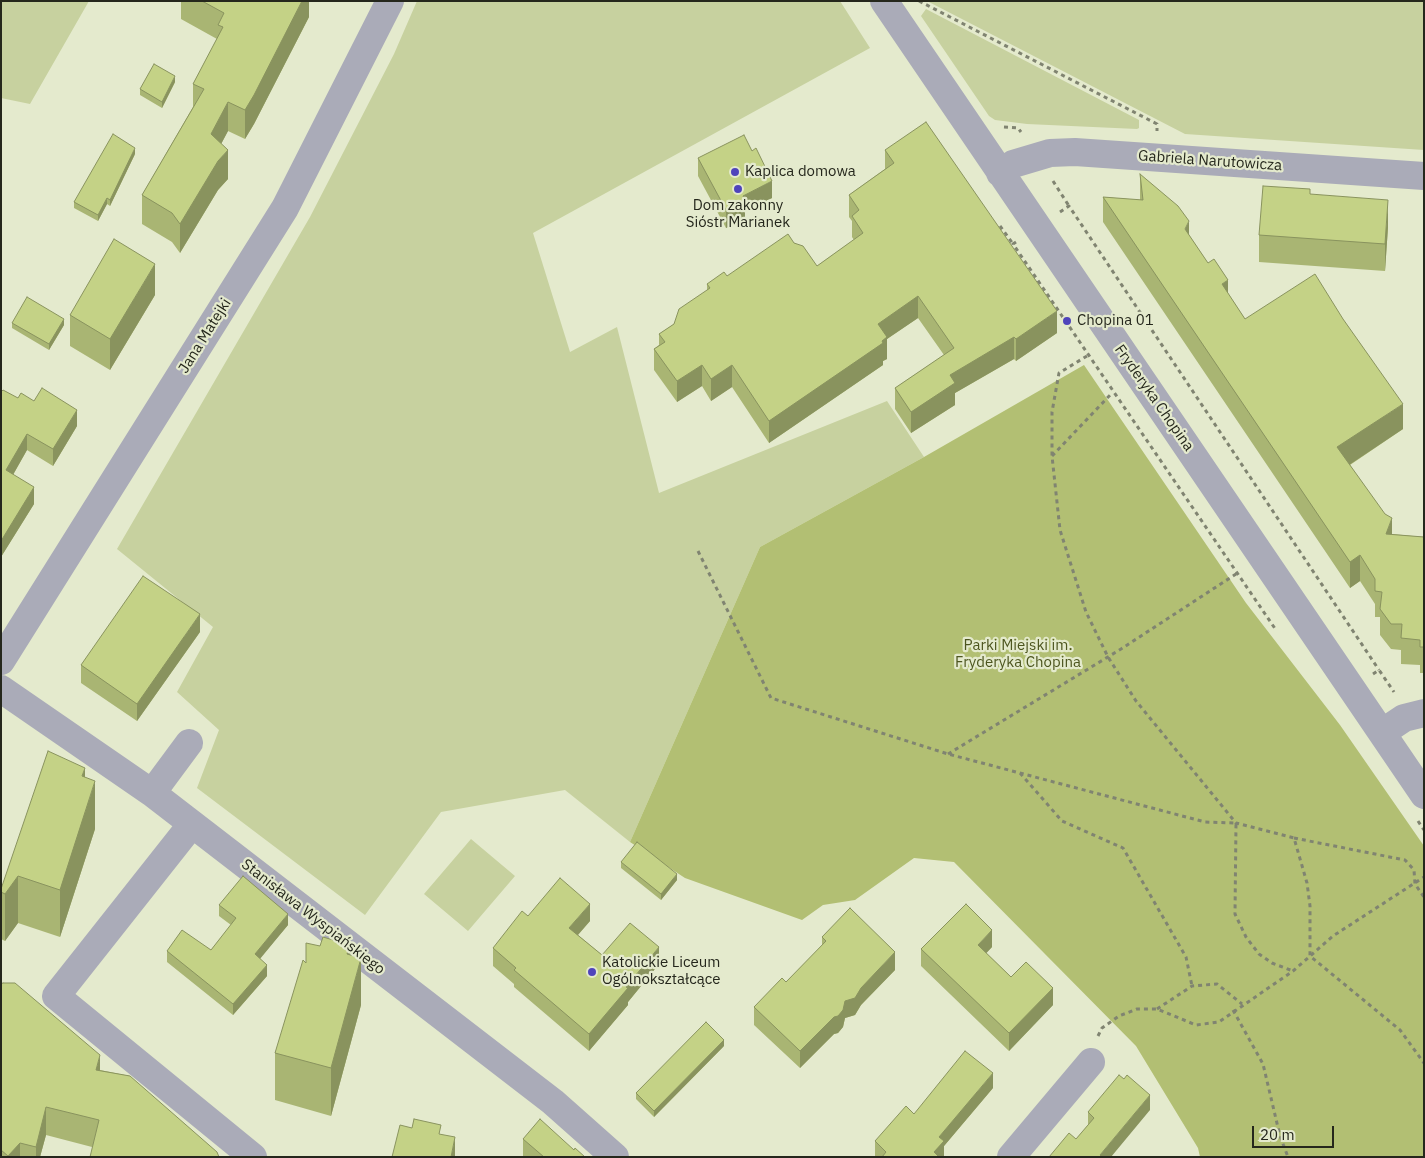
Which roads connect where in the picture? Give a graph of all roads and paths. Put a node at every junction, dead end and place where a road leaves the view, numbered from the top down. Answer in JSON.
{"nodes":[{"id":1,"x":390,"y":1,"type":"edge"},
{"id":2,"x":884,"y":1,"type":"edge"},
{"id":3,"x":919,"y":1,"type":"edge"},
{"id":4,"x":1156,"y":138,"type":"dead end"},
{"id":5,"x":1000,"y":173,"type":"junction"},
{"id":6,"x":1424,"y":176,"type":"edge"},
{"id":7,"x":1038,"y":228,"type":"junction"},
{"id":8,"x":1087,"y":356,"type":"dead end"},
{"id":9,"x":1112,"y":393,"type":"dead end"},
{"id":10,"x":1052,"y":456,"type":"junction"},
{"id":11,"x":698,"y":551,"type":"dead end"},
{"id":12,"x":1236,"y":574,"type":"dead end"},
{"id":13,"x":1108,"y":657,"type":"junction"},
{"id":14,"x":1,"y":661,"type":"edge"},
{"id":15,"x":1379,"y":670,"type":"junction"},
{"id":16,"x":1352,"y":687,"type":"junction"},
{"id":17,"x":1,"y":689,"type":"edge"},
{"id":18,"x":1403,"y":693,"type":"dead end"},
{"id":19,"x":1424,"y":713,"type":"edge"},
{"id":20,"x":1383,"y":732,"type":"junction"},
{"id":21,"x":189,"y":743,"type":"dead end"},
{"id":22,"x":948,"y":754,"type":"junction"},
{"id":23,"x":1020,"y":773,"type":"junction"},
{"id":24,"x":152,"y":793,"type":"junction"},
{"id":25,"x":1424,"y":795,"type":"edge"},
{"id":26,"x":1236,"y":823,"type":"junction"},
{"id":27,"x":192,"y":824,"type":"junction"},
{"id":28,"x":1294,"y":838,"type":"junction"},
{"id":29,"x":1424,"y":878,"type":"edge"},
{"id":30,"x":1415,"y":884,"type":"junction"},
{"id":31,"x":1424,"y":897,"type":"edge"},
{"id":32,"x":1310,"y":956,"type":"junction"},
{"id":33,"x":1293,"y":971,"type":"junction"},
{"id":34,"x":1192,"y":986,"type":"junction"},
{"id":35,"x":1242,"y":1004,"type":"junction"},
{"id":36,"x":1157,"y":1009,"type":"junction"},
{"id":37,"x":1233,"y":1010,"type":"junction"},
{"id":38,"x":1091,"y":1062,"type":"joint"},
{"id":39,"x":1424,"y":1062,"type":"edge"},
{"id":40,"x":253,"y":1157,"type":"edge"},
{"id":41,"x":615,"y":1157,"type":"edge"},
{"id":42,"x":1011,"y":1157,"type":"edge"},
{"id":43,"x":1288,"y":1157,"type":"edge"}],
"edges":[{"from":1,"to":14,"type":"street","name":"Jana Matejki"},
{"from":2,"to":5,"type":"street","name":"Fryderyka Chopina"},
{"from":3,"to":4,"type":"path"},
{"from":5,"to":6,"type":"street","name":"Gabriela Narutowicza"},
{"from":5,"to":7,"type":"street","name":"Fryderyka Chopina"},
{"from":7,"to":15,"type":"path"},
{"from":7,"to":16,"type":"street","name":"Fryderyka Chopina"},
{"from":8,"to":10,"type":"path"},
{"from":9,"to":10,"type":"path"},
{"from":10,"to":13,"type":"path"},
{"from":11,"to":22,"type":"path"},
{"from":12,"to":13,"type":"path"},
{"from":13,"to":22,"type":"path"},
{"from":13,"to":26,"type":"path"},
{"from":15,"to":16,"type":"path"},
{"from":15,"to":18,"type":"path"},
{"from":16,"to":20,"type":"street","name":"Fryderyka Chopina"},
{"from":17,"to":24,"type":"street","name":"Stanisława Wyspiańskiego"},
{"from":19,"to":20,"type":"street"},
{"from":20,"to":25,"type":"street","name":"Fryderyka Chopina"},
{"from":21,"to":24,"type":"street"},
{"from":22,"to":23,"type":"path"},
{"from":23,"to":26,"type":"path"},
{"from":23,"to":34,"type":"path"},
{"from":24,"to":27,"type":"street","name":"Stanisława Wyspiańskiego"},
{"from":26,"to":28,"type":"path"},
{"from":26,"to":33,"type":"path"},
{"from":27,"to":40,"type":"street"},
{"from":27,"to":41,"type":"street","name":"Stanisława Wyspiańskiego"},
{"from":28,"to":30,"type":"path"},
{"from":28,"to":32,"type":"path"},
{"from":29,"to":30,"type":"path"},
{"from":30,"to":31,"type":"path"},
{"from":30,"to":32,"type":"path"},
{"from":32,"to":33,"type":"path"},
{"from":32,"to":39,"type":"path"},
{"from":33,"to":35,"type":"path"},
{"from":34,"to":35,"type":"path"},
{"from":34,"to":36,"type":"path"},
{"from":35,"to":37,"type":"path"},
{"from":36,"to":37,"type":"path"},
{"from":36,"to":38,"type":"path"},
{"from":37,"to":43,"type":"path"},
{"from":38,"to":42,"type":"street"}]}
